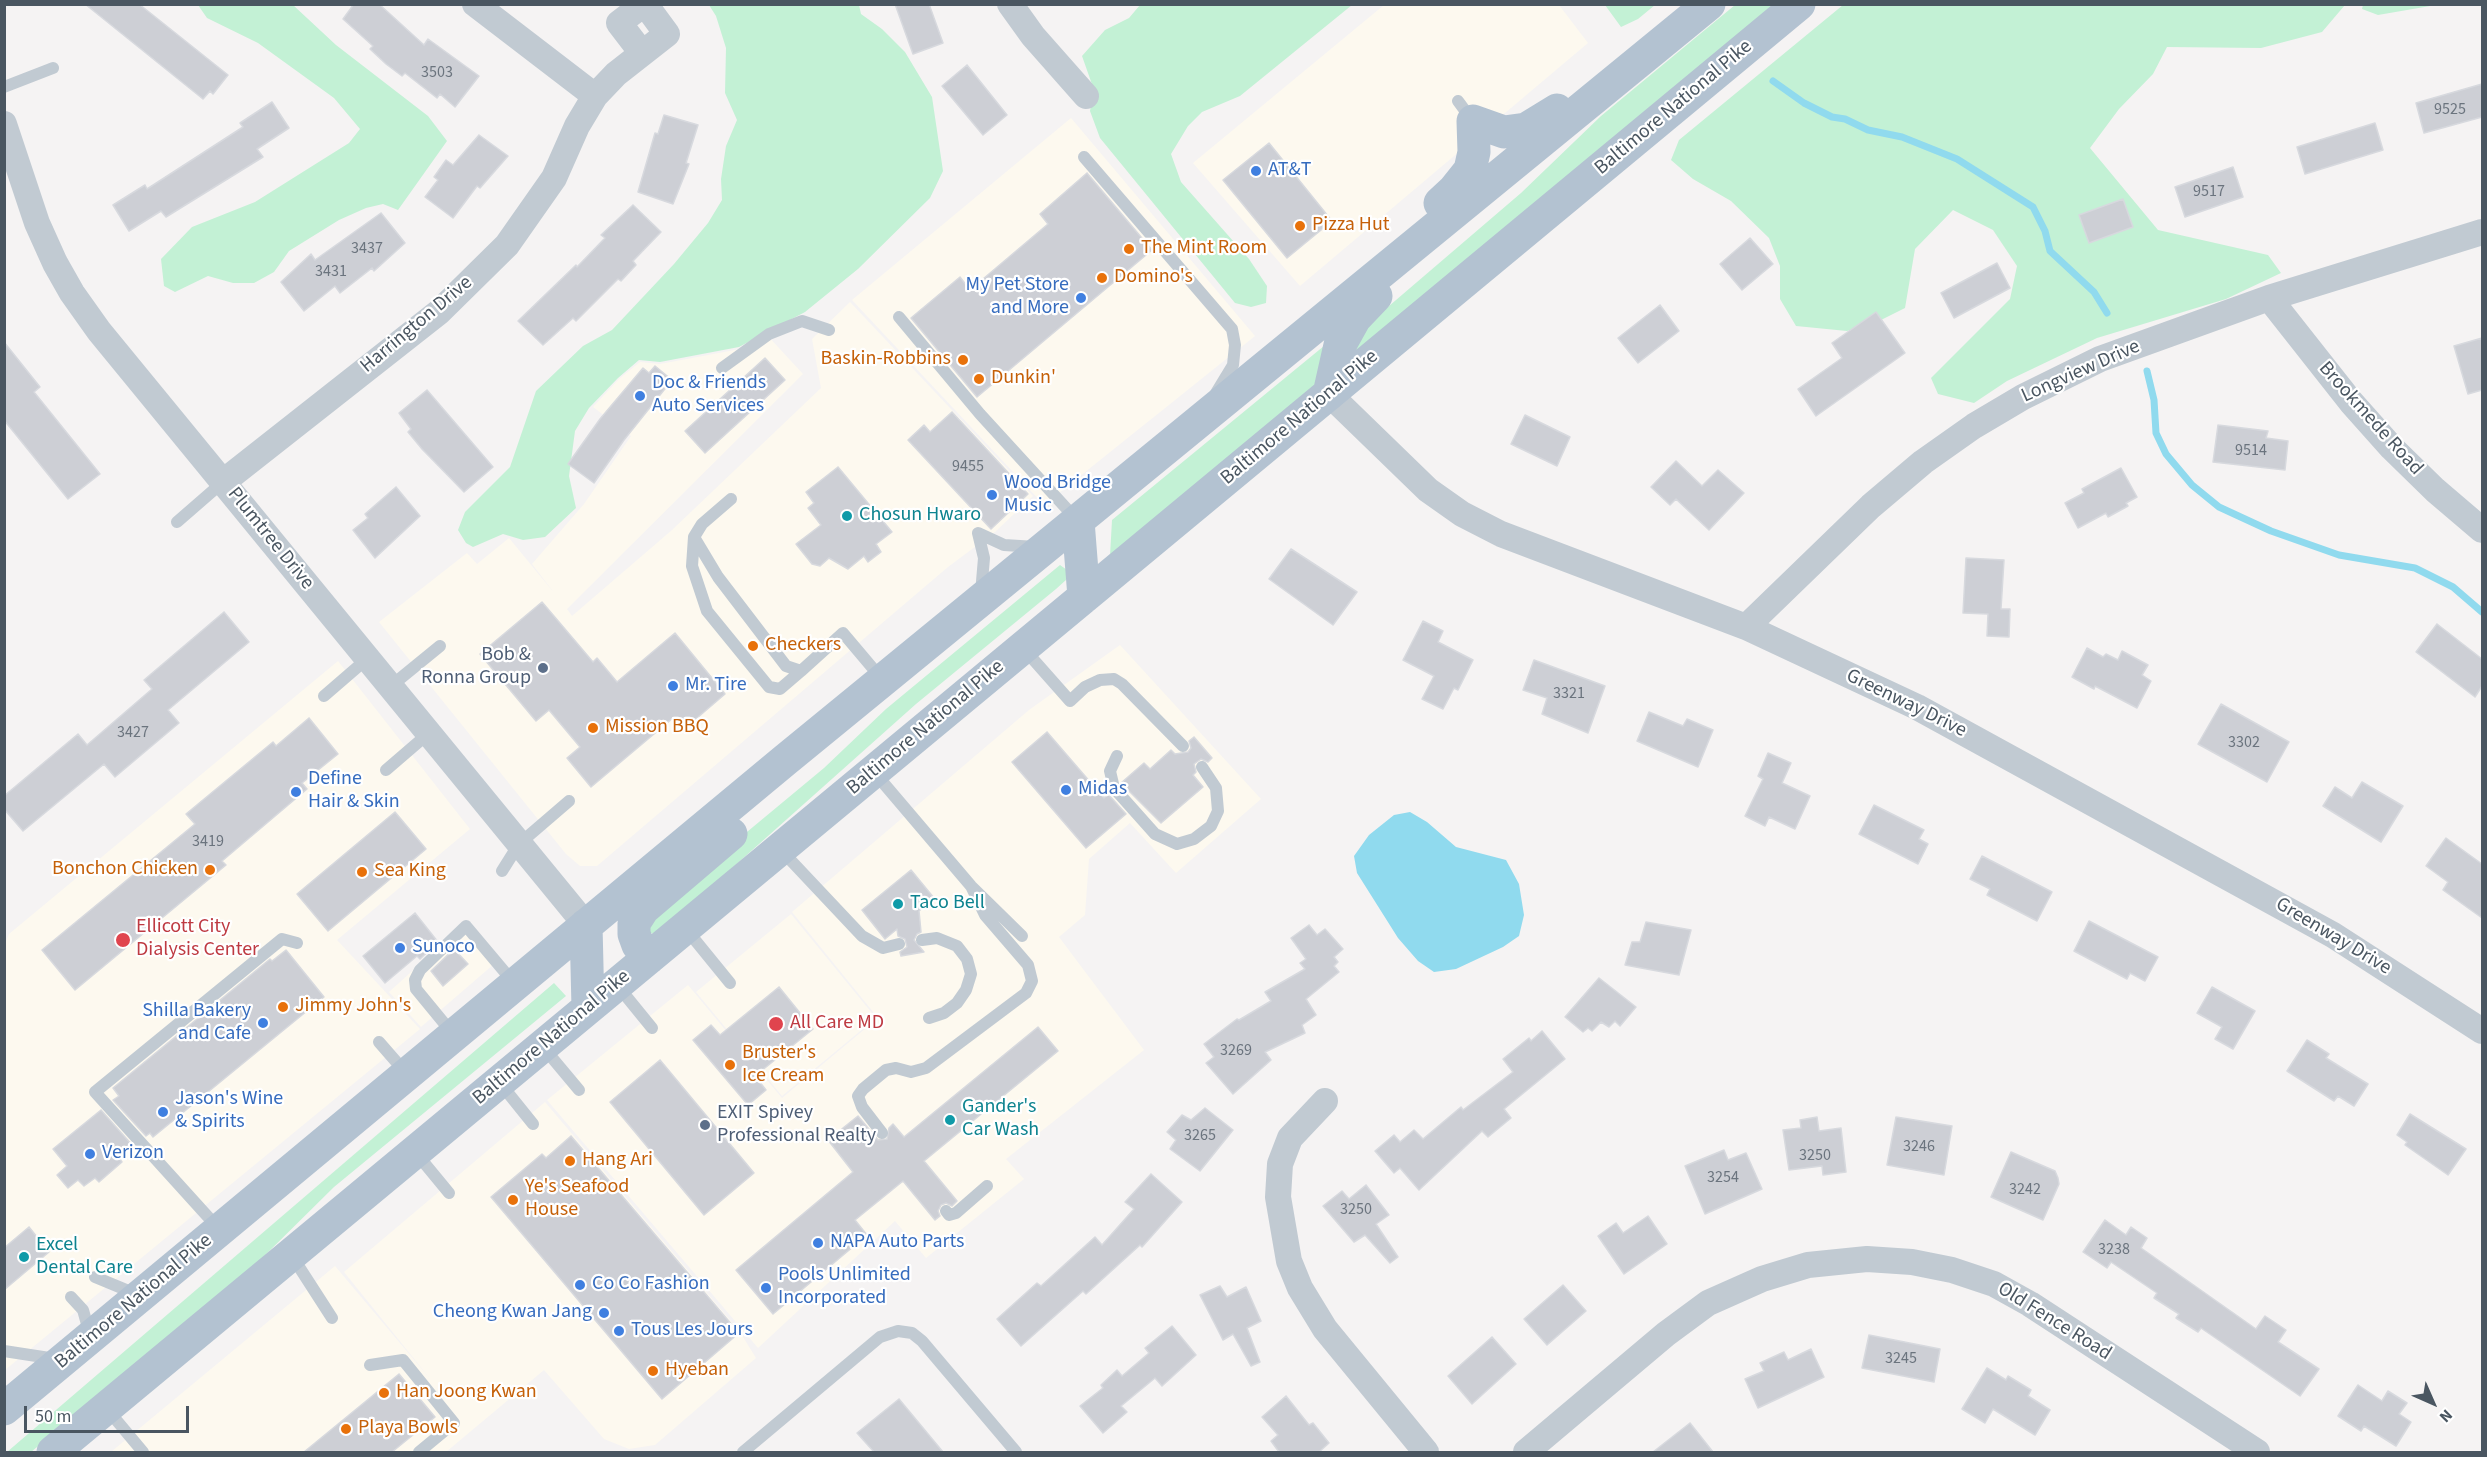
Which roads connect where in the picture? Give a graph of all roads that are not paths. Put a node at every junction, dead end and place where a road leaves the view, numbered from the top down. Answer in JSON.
{"nodes":[{"id":1,"x":475,"y":4,"type":"edge"},
{"id":2,"x":645,"y":4,"type":"edge"},
{"id":3,"x":1010,"y":4,"type":"edge"},
{"id":4,"x":1708,"y":4,"type":"edge"},
{"id":5,"x":1799,"y":4,"type":"edge"},
{"id":6,"x":53,"y":68,"type":"dead end"},
{"id":7,"x":4,"y":87,"type":"edge"},
{"id":8,"x":595,"y":96,"type":"junction"},
{"id":9,"x":1086,"y":96,"type":"dead end"},
{"id":10,"x":4,"y":124,"type":"edge"},
{"id":11,"x":1084,"y":157,"type":"dead end"},
{"id":12,"x":1465,"y":204,"type":"junction"},
{"id":13,"x":2482,"y":232,"type":"edge"},
{"id":14,"x":2269,"y":298,"type":"junction"},
{"id":15,"x":899,"y":317,"type":"dead end"},
{"id":16,"x":829,"y":330,"type":"dead end"},
{"id":17,"x":1300,"y":341,"type":"junction"},
{"id":18,"x":722,"y":368,"type":"dead end"},
{"id":19,"x":1329,"y":394,"type":"junction"},
{"id":20,"x":1200,"y":419,"type":"junction"},
{"id":21,"x":223,"y":482,"type":"junction"},
{"id":22,"x":730,"y":499,"type":"dead end"},
{"id":23,"x":1078,"y":521,"type":"junction"},
{"id":24,"x":177,"y":522,"type":"dead end"},
{"id":25,"x":2482,"y":530,"type":"edge"},
{"id":26,"x":694,"y":537,"type":"junction"},
{"id":27,"x":1046,"y":548,"type":"junction"},
{"id":28,"x":1084,"y":597,"type":"junction"},
{"id":29,"x":980,"y":600,"type":"junction"},
{"id":30,"x":1746,"y":627,"type":"junction"},
{"id":31,"x":440,"y":646,"type":"dead end"},
{"id":32,"x":1023,"y":648,"type":"junction"},
{"id":33,"x":368,"y":658,"type":"junction"},
{"id":34,"x":801,"y":671,"type":"junction"},
{"id":35,"x":883,"y":680,"type":"junction"},
{"id":36,"x":391,"y":686,"type":"junction"},
{"id":37,"x":324,"y":696,"type":"dead end"},
{"id":38,"x":429,"y":733,"type":"junction"},
{"id":39,"x":1183,"y":746,"type":"dead end"},
{"id":40,"x":1117,"y":756,"type":"dead end"},
{"id":41,"x":1202,"y":767,"type":"dead end"},
{"id":42,"x":386,"y":770,"type":"dead end"},
{"id":43,"x":874,"y":771,"type":"junction"},
{"id":44,"x":569,"y":801,"type":"dead end"},
{"id":45,"x":519,"y":844,"type":"junction"},
{"id":46,"x":780,"y":849,"type":"junction"},
{"id":47,"x":502,"y":871,"type":"dead end"},
{"id":48,"x":971,"y":886,"type":"junction"},
{"id":49,"x":586,"y":925,"type":"junction"},
{"id":50,"x":685,"y":928,"type":"junction"},
{"id":51,"x":1022,"y":936,"type":"dead end"},
{"id":52,"x":922,"y":940,"type":"dead end"},
{"id":53,"x":297,"y":943,"type":"dead end"},
{"id":54,"x":899,"y":944,"type":"dead end"},
{"id":55,"x":649,"y":957,"type":"junction"},
{"id":56,"x":515,"y":983,"type":"junction"},
{"id":57,"x":730,"y":983,"type":"dead end"},
{"id":58,"x":617,"y":985,"type":"junction"},
{"id":59,"x":588,"y":1008,"type":"junction"},
{"id":60,"x":929,"y":1018,"type":"dead end"},
{"id":61,"x":652,"y":1028,"type":"dead end"},
{"id":62,"x":2482,"y":1031,"type":"edge"},
{"id":63,"x":453,"y":1035,"type":"junction"},
{"id":64,"x":379,"y":1042,"type":"dead end"},
{"id":65,"x":542,"y":1047,"type":"junction"},
{"id":66,"x":407,"y":1074,"type":"junction"},
{"id":67,"x":499,"y":1082,"type":"junction"},
{"id":68,"x":579,"y":1090,"type":"dead end"},
{"id":69,"x":1325,"y":1101,"type":"dead end"},
{"id":70,"x":533,"y":1124,"type":"dead end"},
{"id":71,"x":882,"y":1133,"type":"dead end"},
{"id":72,"x":415,"y":1152,"type":"junction"},
{"id":73,"x":987,"y":1186,"type":"dead end"},
{"id":74,"x":449,"y":1193,"type":"dead end"},
{"id":75,"x":946,"y":1211,"type":"dead end"},
{"id":76,"x":220,"y":1230,"type":"junction"},
{"id":77,"x":291,"y":1255,"type":"junction"},
{"id":78,"x":95,"y":1277,"type":"dead end"},
{"id":79,"x":140,"y":1296,"type":"junction"},
{"id":80,"x":71,"y":1297,"type":"dead end"},
{"id":81,"x":332,"y":1318,"type":"dead end"},
{"id":82,"x":91,"y":1336,"type":"junction"},
{"id":83,"x":4,"y":1351,"type":"edge"},
{"id":84,"x":63,"y":1360,"type":"junction"},
{"id":85,"x":370,"y":1365,"type":"dead end"},
{"id":86,"x":106,"y":1408,"type":"junction"},
{"id":87,"x":4,"y":1409,"type":"edge"},
{"id":88,"x":2226,"y":1444,"type":"edge"},
{"id":89,"x":53,"y":1452,"type":"edge"},
{"id":90,"x":143,"y":1452,"type":"edge"},
{"id":91,"x":419,"y":1452,"type":"edge"},
{"id":92,"x":743,"y":1452,"type":"edge"},
{"id":93,"x":1016,"y":1452,"type":"edge"},
{"id":94,"x":1426,"y":1452,"type":"edge"},
{"id":95,"x":1527,"y":1452,"type":"edge"},
{"id":96,"x":2258,"y":1452,"type":"edge"}],
"edges":[{"from":1,"to":8,"type":"street"},
{"from":2,"to":8,"type":"street","name":"Harrington Drive"},
{"from":3,"to":9,"type":"street"},
{"from":4,"to":12,"type":"main road","name":"Baltimore National Pike"},
{"from":4,"to":17,"type":"main road"},
{"from":5,"to":19,"type":"main road","name":"Baltimore National Pike"},
{"from":6,"to":7,"type":"lane"},
{"from":8,"to":21,"type":"street","name":"Harrington Drive"},
{"from":10,"to":21,"type":"street","name":"Plumtree Drive"},
{"from":11,"to":20,"type":"lane"},
{"from":12,"to":17,"type":"main road","name":"Baltimore National Pike"},
{"from":12,"to":19,"type":"main road"},
{"from":13,"to":14,"type":"street","name":"Longview Drive"},
{"from":14,"to":25,"type":"street","name":"Brookmede Road"},
{"from":14,"to":30,"type":"street","name":"Longview Drive"},
{"from":15,"to":23,"type":"lane"},
{"from":16,"to":18,"type":"lane"},
{"from":17,"to":20,"type":"main road","name":"Baltimore National Pike"},
{"from":19,"to":28,"type":"main road","name":"Baltimore National Pike"},
{"from":19,"to":30,"type":"street","name":"Greenway Drive"},
{"from":20,"to":23,"type":"main road","name":"Baltimore National Pike"},
{"from":21,"to":24,"type":"lane"},
{"from":21,"to":33,"type":"street","name":"Plumtree Drive"},
{"from":22,"to":26,"type":"lane"},
{"from":23,"to":27,"type":"main road","name":"Baltimore National Pike"},
{"from":23,"to":28,"type":"main road"},
{"from":26,"to":34,"type":"lane"},
{"from":26,"to":34,"type":"lane"},
{"from":27,"to":29,"type":"main road","name":"Baltimore National Pike"},
{"from":27,"to":29,"type":"lane"},
{"from":28,"to":32,"type":"main road","name":"Baltimore National Pike"},
{"from":29,"to":35,"type":"main road","name":"Baltimore National Pike"},
{"from":30,"to":62,"type":"street","name":"Greenway Drive"},
{"from":31,"to":36,"type":"lane"},
{"from":32,"to":39,"type":"lane"},
{"from":32,"to":43,"type":"main road","name":"Baltimore National Pike"},
{"from":33,"to":36,"type":"street","name":"Plumtree Drive"},
{"from":33,"to":37,"type":"lane"},
{"from":34,"to":35,"type":"lane"},
{"from":35,"to":49,"type":"main road","name":"Baltimore National Pike"},
{"from":35,"to":55,"type":"main road"},
{"from":36,"to":38,"type":"street","name":"Plumtree Drive"},
{"from":38,"to":42,"type":"lane"},
{"from":38,"to":45,"type":"street","name":"Plumtree Drive"},
{"from":40,"to":41,"type":"lane"},
{"from":43,"to":46,"type":"main road","name":"Baltimore National Pike"},
{"from":43,"to":48,"type":"lane"},
{"from":44,"to":45,"type":"lane"},
{"from":45,"to":47,"type":"lane"},
{"from":45,"to":49,"type":"street","name":"Plumtree Drive"},
{"from":46,"to":50,"type":"main road","name":"Baltimore National Pike"},
{"from":46,"to":54,"type":"lane"},
{"from":48,"to":51,"type":"lane"},
{"from":48,"to":71,"type":"lane"},
{"from":49,"to":56,"type":"main road","name":"Baltimore National Pike"},
{"from":49,"to":59,"type":"main road"},
{"from":50,"to":55,"type":"main road","name":"Baltimore National Pike"},
{"from":50,"to":57,"type":"lane"},
{"from":52,"to":60,"type":"lane"},
{"from":53,"to":76,"type":"lane"},
{"from":55,"to":58,"type":"main road","name":"Baltimore National Pike"},
{"from":56,"to":63,"type":"main road","name":"Baltimore National Pike"},
{"from":56,"to":63,"type":"lane"},
{"from":58,"to":59,"type":"main road","name":"Baltimore National Pike"},
{"from":58,"to":61,"type":"lane"},
{"from":59,"to":65,"type":"main road","name":"Baltimore National Pike"},
{"from":63,"to":66,"type":"main road","name":"Baltimore National Pike"},
{"from":64,"to":66,"type":"lane"},
{"from":65,"to":67,"type":"main road","name":"Baltimore National Pike"},
{"from":65,"to":68,"type":"lane"},
{"from":66,"to":76,"type":"main road","name":"Baltimore National Pike"},
{"from":67,"to":70,"type":"lane"},
{"from":67,"to":72,"type":"main road","name":"Baltimore National Pike"},
{"from":69,"to":94,"type":"street"},
{"from":72,"to":74,"type":"lane"},
{"from":72,"to":77,"type":"main road","name":"Baltimore National Pike"},
{"from":73,"to":75,"type":"lane"},
{"from":76,"to":79,"type":"main road","name":"Baltimore National Pike"},
{"from":77,"to":81,"type":"lane"},
{"from":77,"to":86,"type":"main road","name":"Baltimore National Pike"},
{"from":78,"to":79,"type":"lane"},
{"from":79,"to":82,"type":"main road","name":"Baltimore National Pike"},
{"from":80,"to":82,"type":"lane"},
{"from":82,"to":84,"type":"main road","name":"Baltimore National Pike"},
{"from":83,"to":84,"type":"lane"},
{"from":84,"to":87,"type":"main road","name":"Baltimore National Pike"},
{"from":85,"to":91,"type":"lane"},
{"from":86,"to":89,"type":"main road","name":"Baltimore National Pike"},
{"from":86,"to":90,"type":"lane"},
{"from":88,"to":95,"type":"street","name":"Old Fence Road"},
{"from":88,"to":96,"type":"street","name":"Old Fence Road"},
{"from":92,"to":93,"type":"lane"}]}
